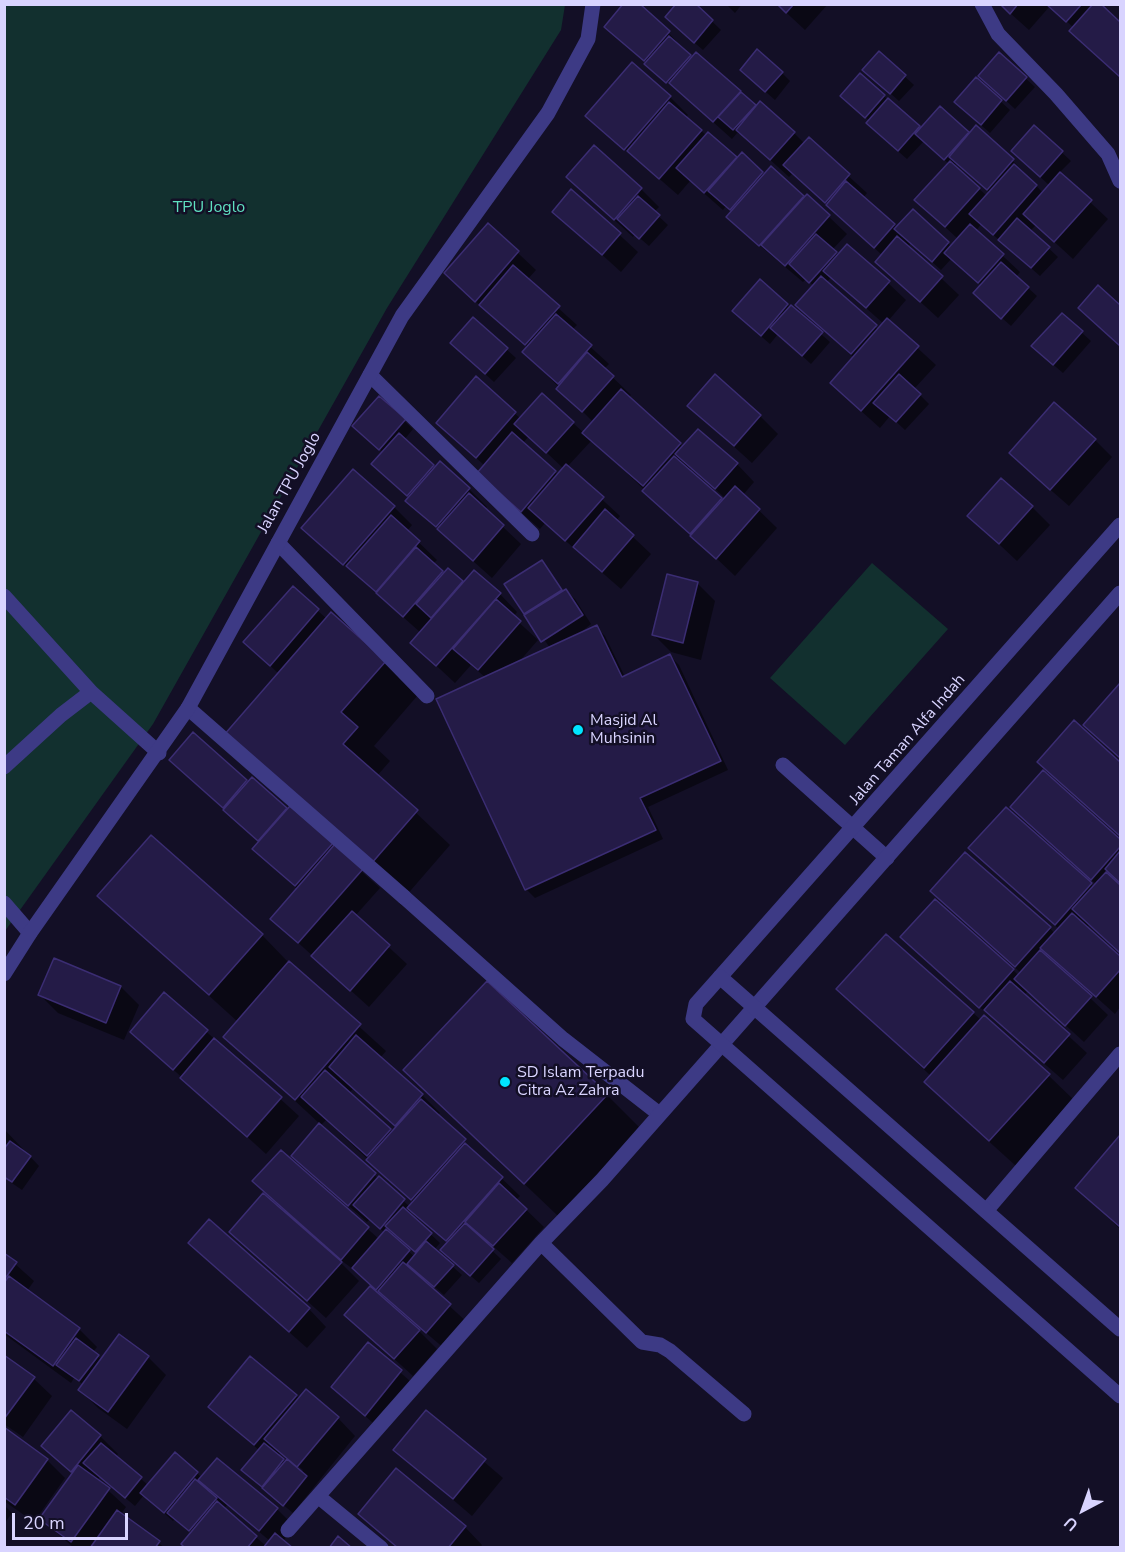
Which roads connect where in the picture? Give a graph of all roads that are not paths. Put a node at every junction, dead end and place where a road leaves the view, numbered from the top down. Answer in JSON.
{"nodes":[{"id":1,"x":593,"y":4,"type":"edge"},
{"id":2,"x":982,"y":4,"type":"edge"},
{"id":3,"x":1120,"y":181,"type":"edge"},
{"id":4,"x":370,"y":375,"type":"junction"},
{"id":5,"x":1120,"y":525,"type":"edge"},
{"id":6,"x":532,"y":534,"type":"dead end"},
{"id":7,"x":278,"y":543,"type":"junction"},
{"id":8,"x":1120,"y":593,"type":"edge"},
{"id":9,"x":4,"y":596,"type":"edge"},
{"id":10,"x":91,"y":692,"type":"junction"},
{"id":11,"x":427,"y":696,"type":"dead end"},
{"id":12,"x":188,"y":708,"type":"junction"},
{"id":13,"x":159,"y":753,"type":"junction"},
{"id":14,"x":783,"y":765,"type":"dead end"},
{"id":15,"x":4,"y":767,"type":"edge"},
{"id":16,"x":854,"y":829,"type":"junction"},
{"id":17,"x":886,"y":858,"type":"junction"},
{"id":18,"x":4,"y":903,"type":"edge"},
{"id":19,"x":30,"y":933,"type":"junction"},
{"id":20,"x":4,"y":974,"type":"edge"},
{"id":21,"x":720,"y":977,"type":"junction"},
{"id":22,"x":756,"y":1007,"type":"junction"},
{"id":23,"x":722,"y":1045,"type":"junction"},
{"id":24,"x":1120,"y":1054,"type":"edge"},
{"id":25,"x":658,"y":1113,"type":"junction"},
{"id":26,"x":986,"y":1211,"type":"junction"},
{"id":27,"x":541,"y":1242,"type":"junction"},
{"id":28,"x":1120,"y":1329,"type":"edge"},
{"id":29,"x":1120,"y":1396,"type":"edge"},
{"id":30,"x":744,"y":1414,"type":"dead end"},
{"id":31,"x":319,"y":1497,"type":"junction"},
{"id":32,"x":288,"y":1530,"type":"dead end"},
{"id":33,"x":381,"y":1548,"type":"edge"}],
"edges":[{"from":1,"to":4,"type":"street","name":"Jalan TPU Joglo"},
{"from":2,"to":3,"type":"street"},
{"from":4,"to":6,"type":"street"},
{"from":4,"to":7,"type":"street","name":"Jalan TPU Joglo"},
{"from":5,"to":16,"type":"street","name":"Jalan Taman Alfa Indah"},
{"from":7,"to":11,"type":"street"},
{"from":7,"to":12,"type":"street","name":"Jalan TPU Joglo"},
{"from":8,"to":17,"type":"street"},
{"from":9,"to":10,"type":"street"},
{"from":10,"to":13,"type":"street"},
{"from":10,"to":15,"type":"street"},
{"from":12,"to":13,"type":"street","name":"Jalan TPU Joglo"},
{"from":12,"to":25,"type":"street"},
{"from":13,"to":19,"type":"street","name":"Jalan TPU Joglo"},
{"from":14,"to":16,"type":"street"},
{"from":16,"to":17,"type":"street"},
{"from":16,"to":21,"type":"street","name":"Jalan Taman Alfa Indah"},
{"from":17,"to":22,"type":"street"},
{"from":18,"to":19,"type":"street"},
{"from":19,"to":20,"type":"street","name":"Jalan TPU Joglo"},
{"from":21,"to":22,"type":"street"},
{"from":21,"to":23,"type":"street","name":"Jalan Taman Alfa Indah"},
{"from":22,"to":23,"type":"street"},
{"from":22,"to":26,"type":"street"},
{"from":23,"to":25,"type":"street"},
{"from":23,"to":29,"type":"street"},
{"from":24,"to":26,"type":"street"},
{"from":25,"to":27,"type":"street"},
{"from":26,"to":28,"type":"street"},
{"from":27,"to":30,"type":"street"},
{"from":27,"to":31,"type":"street"},
{"from":31,"to":32,"type":"street"},
{"from":31,"to":33,"type":"street"}]}
